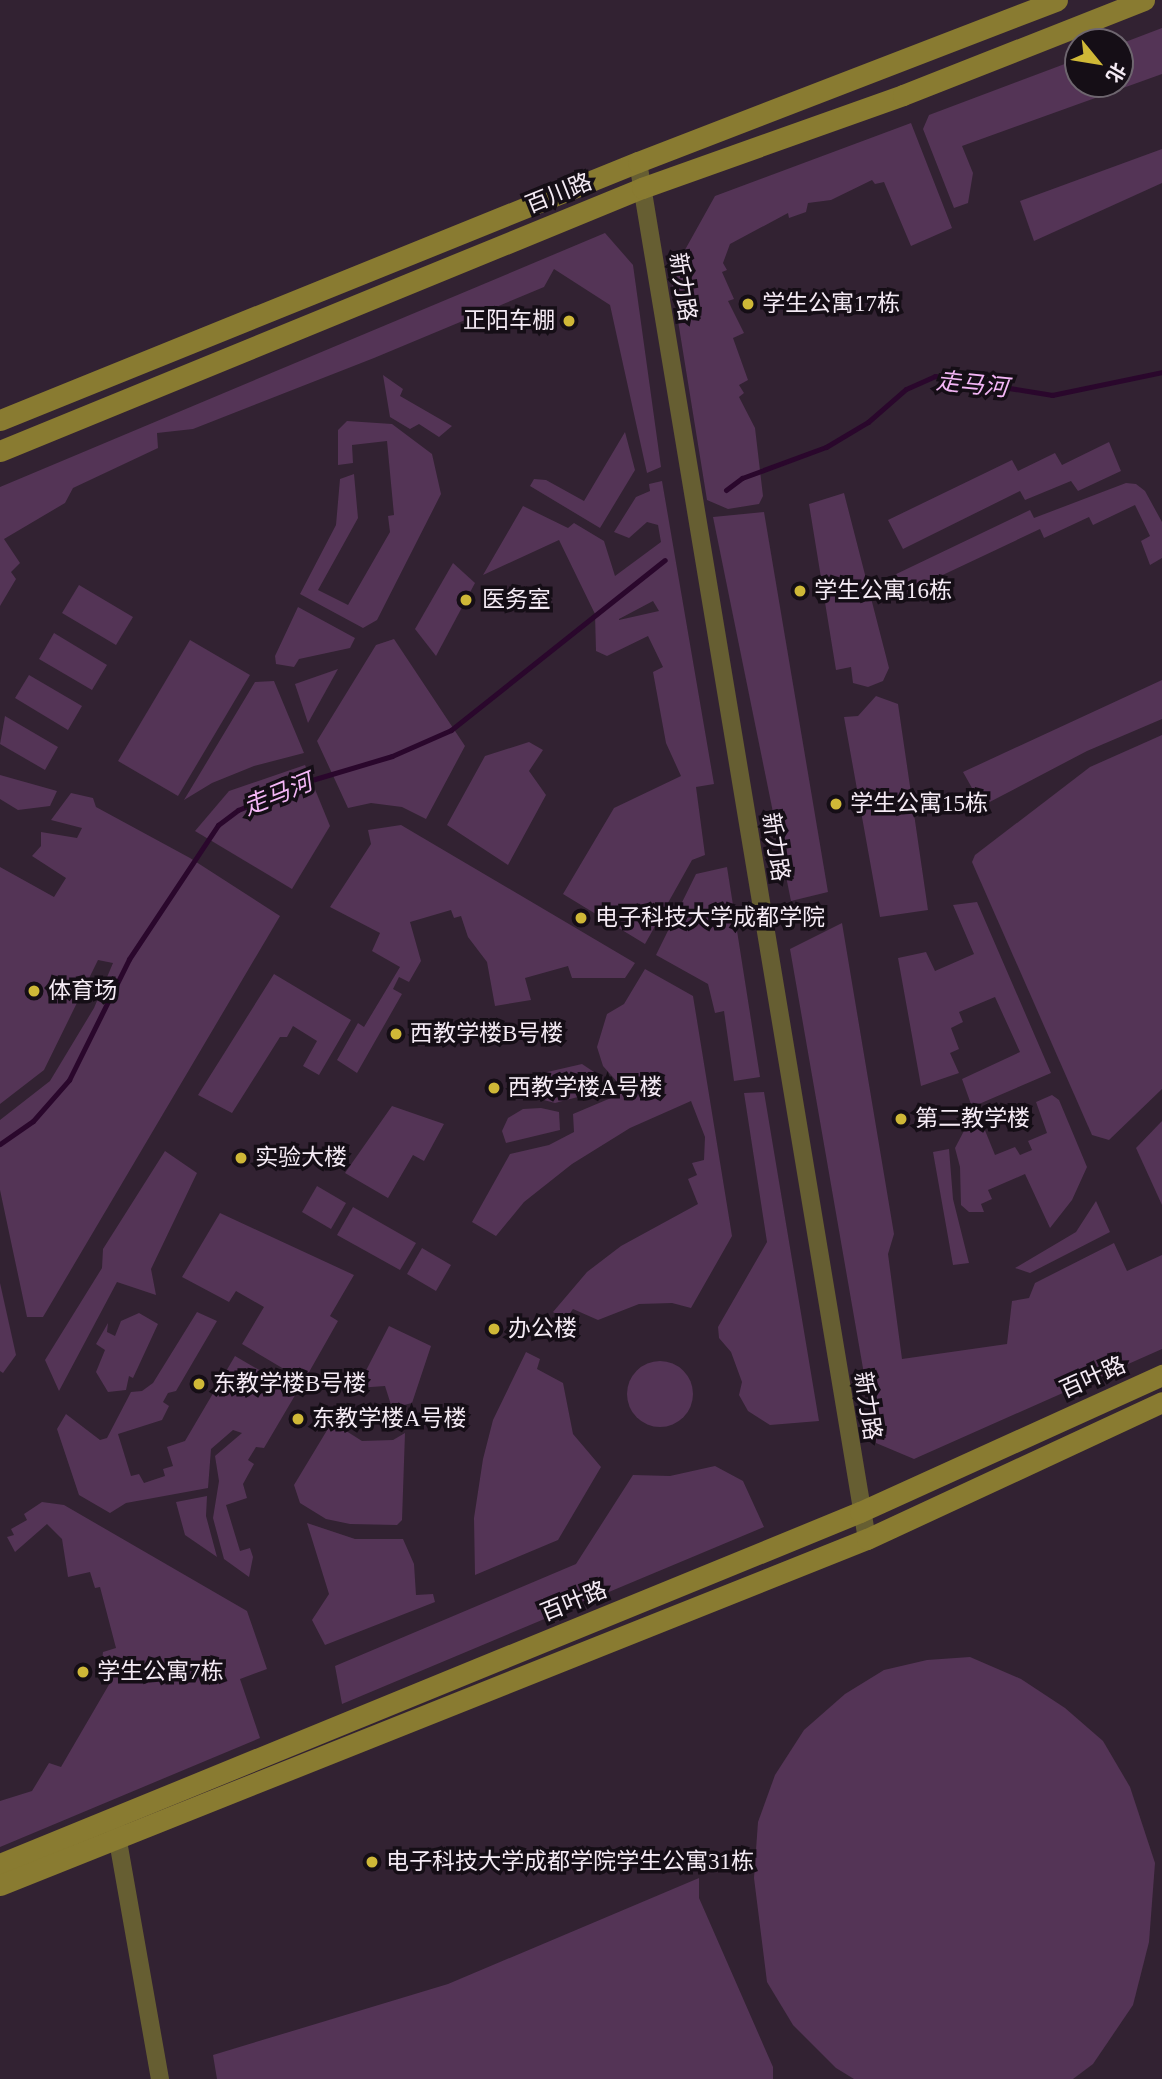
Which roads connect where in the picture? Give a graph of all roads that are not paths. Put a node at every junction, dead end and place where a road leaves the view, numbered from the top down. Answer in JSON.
{"nodes":[{"id":1,"x":1057,"y":0,"type":"edge"},
{"id":2,"x":1144,"y":0,"type":"edge"},
{"id":3,"x":638,"y":162,"type":"junction"},
{"id":4,"x":642,"y":188,"type":"junction"},
{"id":5,"x":0,"y":420,"type":"edge"},
{"id":6,"x":0,"y":451,"type":"edge"},
{"id":7,"x":1162,"y":1375,"type":"edge"},
{"id":8,"x":1162,"y":1402,"type":"edge"},
{"id":9,"x":860,"y":1512,"type":"junction"},
{"id":10,"x":867,"y":1539,"type":"junction"},
{"id":11,"x":116,"y":1827,"type":"junction"},
{"id":12,"x":0,"y":1864,"type":"edge"},
{"id":13,"x":0,"y":1885,"type":"edge"},
{"id":14,"x":160,"y":2079,"type":"edge"}],
"edges":[{"from":1,"to":3,"type":"street","name":"百川路"},
{"from":2,"to":4,"type":"street","name":"百川路"},
{"from":3,"to":4,"type":"street","name":"新力路"},
{"from":3,"to":5,"type":"street","name":"百川路"},
{"from":4,"to":6,"type":"street","name":"百川路"},
{"from":4,"to":9,"type":"street","name":"新力路"},
{"from":7,"to":9,"type":"street","name":"百叶路"},
{"from":8,"to":10,"type":"street","name":"百叶路"},
{"from":9,"to":10,"type":"street","name":"新力路"},
{"from":9,"to":11,"type":"street","name":"百叶路"},
{"from":10,"to":11,"type":"street","name":"百叶路"},
{"from":11,"to":12,"type":"street","name":"百叶路"},
{"from":11,"to":13,"type":"street","name":"百叶路"},
{"from":11,"to":14,"type":"street"}]}
